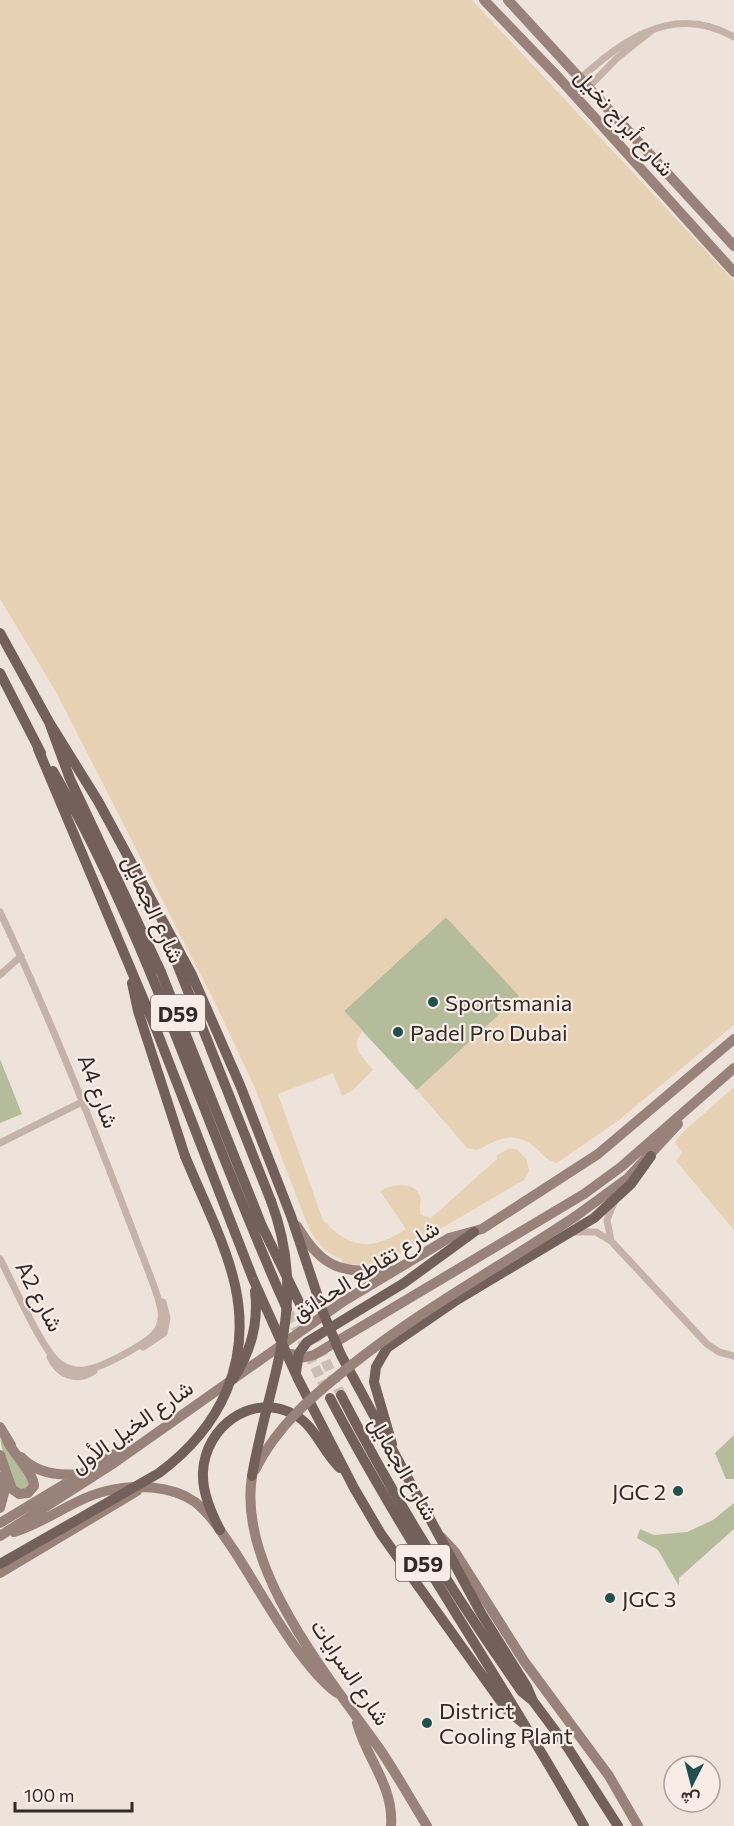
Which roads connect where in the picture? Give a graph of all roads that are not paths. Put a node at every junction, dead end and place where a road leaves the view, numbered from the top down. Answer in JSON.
{"nodes":[{"id":1,"x":484,"y":0,"type":"edge"},
{"id":2,"x":508,"y":0,"type":"edge"},
{"id":3,"x":651,"y":31,"type":"junction"},
{"id":4,"x":734,"y":37,"type":"edge"},
{"id":5,"x":580,"y":79,"type":"junction"},
{"id":6,"x":588,"y":88,"type":"junction"},
{"id":7,"x":569,"y":89,"type":"junction"},
{"id":8,"x":577,"y":99,"type":"junction"},
{"id":9,"x":734,"y":246,"type":"edge"},
{"id":10,"x":734,"y":272,"type":"edge"},
{"id":11,"x":0,"y":633,"type":"edge"},
{"id":12,"x":0,"y":673,"type":"edge"},
{"id":13,"x":49,"y":722,"type":"junction"},
{"id":14,"x":38,"y":749,"type":"junction"},
{"id":15,"x":0,"y":912,"type":"edge"},
{"id":16,"x":162,"y":924,"type":"junction"},
{"id":17,"x":21,"y":956,"type":"junction"},
{"id":18,"x":131,"y":971,"type":"junction"},
{"id":19,"x":0,"y":975,"type":"edge"},
{"id":20,"x":734,"y":1039,"type":"edge"},
{"id":21,"x":734,"y":1068,"type":"edge"},
{"id":22,"x":696,"y":1100,"type":"junction"},
{"id":23,"x":84,"y":1101,"type":"junction"},
{"id":24,"x":0,"y":1143,"type":"edge"},
{"id":25,"x":651,"y":1156,"type":"junction"},
{"id":26,"x":615,"y":1200,"type":"junction"},
{"id":27,"x":291,"y":1216,"type":"junction"},
{"id":28,"x":474,"y":1232,"type":"junction"},
{"id":29,"x":571,"y":1232,"type":"junction"},
{"id":30,"x":611,"y":1241,"type":"junction"},
{"id":31,"x":0,"y":1258,"type":"edge"},
{"id":32,"x":394,"y":1270,"type":"junction"},
{"id":33,"x":253,"y":1279,"type":"junction"},
{"id":34,"x":301,"y":1306,"type":"tunnel mouth"},
{"id":35,"x":289,"y":1313,"type":"tunnel mouth"},
{"id":36,"x":324,"y":1315,"type":"junction"},
{"id":37,"x":330,"y":1329,"type":"junction"},
{"id":38,"x":335,"y":1342,"type":"junction"},
{"id":39,"x":284,"y":1345,"type":"junction"},
{"id":40,"x":49,"y":1351,"type":"joint"},
{"id":41,"x":734,"y":1356,"type":"edge"},
{"id":42,"x":297,"y":1357,"type":"junction"},
{"id":43,"x":296,"y":1375,"type":"junction"},
{"id":44,"x":233,"y":1379,"type":"junction"},
{"id":45,"x":0,"y":1428,"type":"edge"},
{"id":46,"x":7,"y":1440,"type":"junction"},
{"id":47,"x":146,"y":1441,"type":"junction"},
{"id":48,"x":393,"y":1453,"type":"junction"},
{"id":49,"x":0,"y":1455,"type":"edge"},
{"id":50,"x":0,"y":1464,"type":"edge"},
{"id":51,"x":346,"y":1472,"type":"junction"},
{"id":52,"x":82,"y":1473,"type":"junction"},
{"id":53,"x":252,"y":1476,"type":"junction"},
{"id":54,"x":143,"y":1488,"type":"junction"},
{"id":55,"x":0,"y":1508,"type":"edge"},
{"id":56,"x":0,"y":1523,"type":"edge"},
{"id":57,"x":219,"y":1530,"type":"junction"},
{"id":58,"x":1,"y":1535,"type":"edge"},
{"id":59,"x":439,"y":1535,"type":"junction"},
{"id":60,"x":0,"y":1564,"type":"edge"},
{"id":61,"x":0,"y":1573,"type":"edge"},
{"id":62,"x":337,"y":1693,"type":"junction"},
{"id":63,"x":533,"y":1701,"type":"junction"},
{"id":64,"x":356,"y":1720,"type":"junction"},
{"id":65,"x":524,"y":1724,"type":"junction"},
{"id":66,"x":391,"y":1826,"type":"edge"},
{"id":67,"x":427,"y":1826,"type":"edge"},
{"id":68,"x":585,"y":1826,"type":"edge"},
{"id":69,"x":618,"y":1826,"type":"edge"},
{"id":70,"x":638,"y":1826,"type":"edge"}],
"edges":[{"from":1,"to":7,"type":"main road","name":"شارع أبراج نخيل"},
{"from":2,"to":5,"type":"main road","name":"شارع أبراج نخيل"},
{"from":3,"to":4,"type":"street"},
{"from":3,"to":5,"type":"street"},
{"from":3,"to":6,"type":"street"},
{"from":5,"to":6,"type":"main road","name":"شارع أبراج نخيل"},
{"from":5,"to":7,"type":"street"},
{"from":6,"to":8,"type":"street"},
{"from":6,"to":9,"type":"main road","name":"شارع أبراج نخيل"},
{"from":7,"to":8,"type":"main road","name":"شارع أبراج نخيل"},
{"from":8,"to":10,"type":"main road","name":"شارع أبراج نخيل"},
{"from":11,"to":13,"type":"main road","name":"شارع الجمايل","number":"D59"},
{"from":12,"to":14,"type":"main road","name":"شارع الجمايل","number":"D59"},
{"from":13,"to":16,"type":"main road"},
{"from":13,"to":34,"type":"main road","name":"شارع الجمايل","number":"D59"},
{"from":14,"to":18,"type":"main road"},
{"from":14,"to":35,"type":"main road","name":"شارع الجمايل","number":"D59"},
{"from":15,"to":17,"type":"street","name":"A4 شارع"},
{"from":16,"to":27,"type":"main road"},
{"from":16,"to":53,"type":"main road","bridge":true},
{"from":17,"to":19,"type":"street"},
{"from":17,"to":23,"type":"street","name":"A4 شارع"},
{"from":18,"to":33,"type":"main road"},
{"from":18,"to":60,"type":"main road","bridge":true},
{"from":20,"to":28,"type":"main road","name":"شارع تقاطع الحدائق"},
{"from":21,"to":22,"type":"main road","name":"شارع تقاطع الحدائق"},
{"from":22,"to":25,"type":"main road"},
{"from":22,"to":38,"type":"main road","name":"شارع تقاطع الحدائق"},
{"from":23,"to":24,"type":"street"},
{"from":23,"to":40,"type":"street","name":"A4 شارع"},
{"from":25,"to":26,"type":"main road"},
{"from":25,"to":53,"type":"main road","bridge":true},
{"from":26,"to":29,"type":"main road"},
{"from":26,"to":30,"type":"street"},
{"from":27,"to":32,"type":"main road"},
{"from":27,"to":36,"type":"main road"},
{"from":28,"to":32,"type":"main road","name":"شارع تقاطع الحدائق"},
{"from":28,"to":37,"type":"main road"},
{"from":29,"to":30,"type":"street"},
{"from":29,"to":48,"type":"main road"},
{"from":30,"to":41,"type":"street"},
{"from":31,"to":40,"type":"street","name":"A2 شارع"},
{"from":32,"to":36,"type":"main road","name":"شارع تقاطع الحدائق"},
{"from":33,"to":39,"type":"main road"},
{"from":33,"to":44,"type":"main road"},
{"from":36,"to":37,"type":"main road"},
{"from":36,"to":39,"type":"main road","name":"شارع تقاطع الحدائق"},
{"from":37,"to":38,"type":"main road"},
{"from":37,"to":42,"type":"main road"},
{"from":38,"to":42,"type":"main road","name":"شارع تقاطع الحدائق"},
{"from":38,"to":48,"type":"main road"},
{"from":39,"to":42,"type":"main road","name":"شارع تقاطع الحدائق"},
{"from":39,"to":43,"type":"main road"},
{"from":39,"to":44,"type":"main road","name":"شارع الخيل الأول"},
{"from":42,"to":43,"type":"main road"},
{"from":43,"to":51,"type":"main road"},
{"from":44,"to":47,"type":"main road","name":"شارع الخيل الأول"},
{"from":45,"to":46,"type":"main road"},
{"from":46,"to":49,"type":"main road"},
{"from":46,"to":52,"type":"main road"},
{"from":47,"to":52,"type":"main road"},
{"from":47,"to":58,"type":"main road","name":"شارع الخيل الأول"},
{"from":48,"to":59,"type":"main road"},
{"from":50,"to":55,"type":"main road"},
{"from":51,"to":57,"type":"main road"},
{"from":51,"to":65,"type":"main road"},
{"from":52,"to":56,"type":"main road"},
{"from":53,"to":62,"type":"main road","name":"شارع السرايات"},
{"from":54,"to":57,"type":"main road"},
{"from":54,"to":58,"type":"main road"},
{"from":54,"to":61,"type":"main road"},
{"from":57,"to":62,"type":"main road"},
{"from":59,"to":63,"type":"main road"},
{"from":59,"to":70,"type":"main road"},
{"from":62,"to":64,"type":"main road","name":"شارع السرايات"},
{"from":63,"to":65,"type":"main road","name":"شارع الجمايل","number":"D59"},
{"from":63,"to":69,"type":"main road","name":"شارع الجمايل","number":"D59"},
{"from":64,"to":66,"type":"main road"},
{"from":64,"to":67,"type":"main road","name":"شارع السرايات"},
{"from":65,"to":68,"type":"main road","name":"شارع الجمايل","number":"D59"}]}
